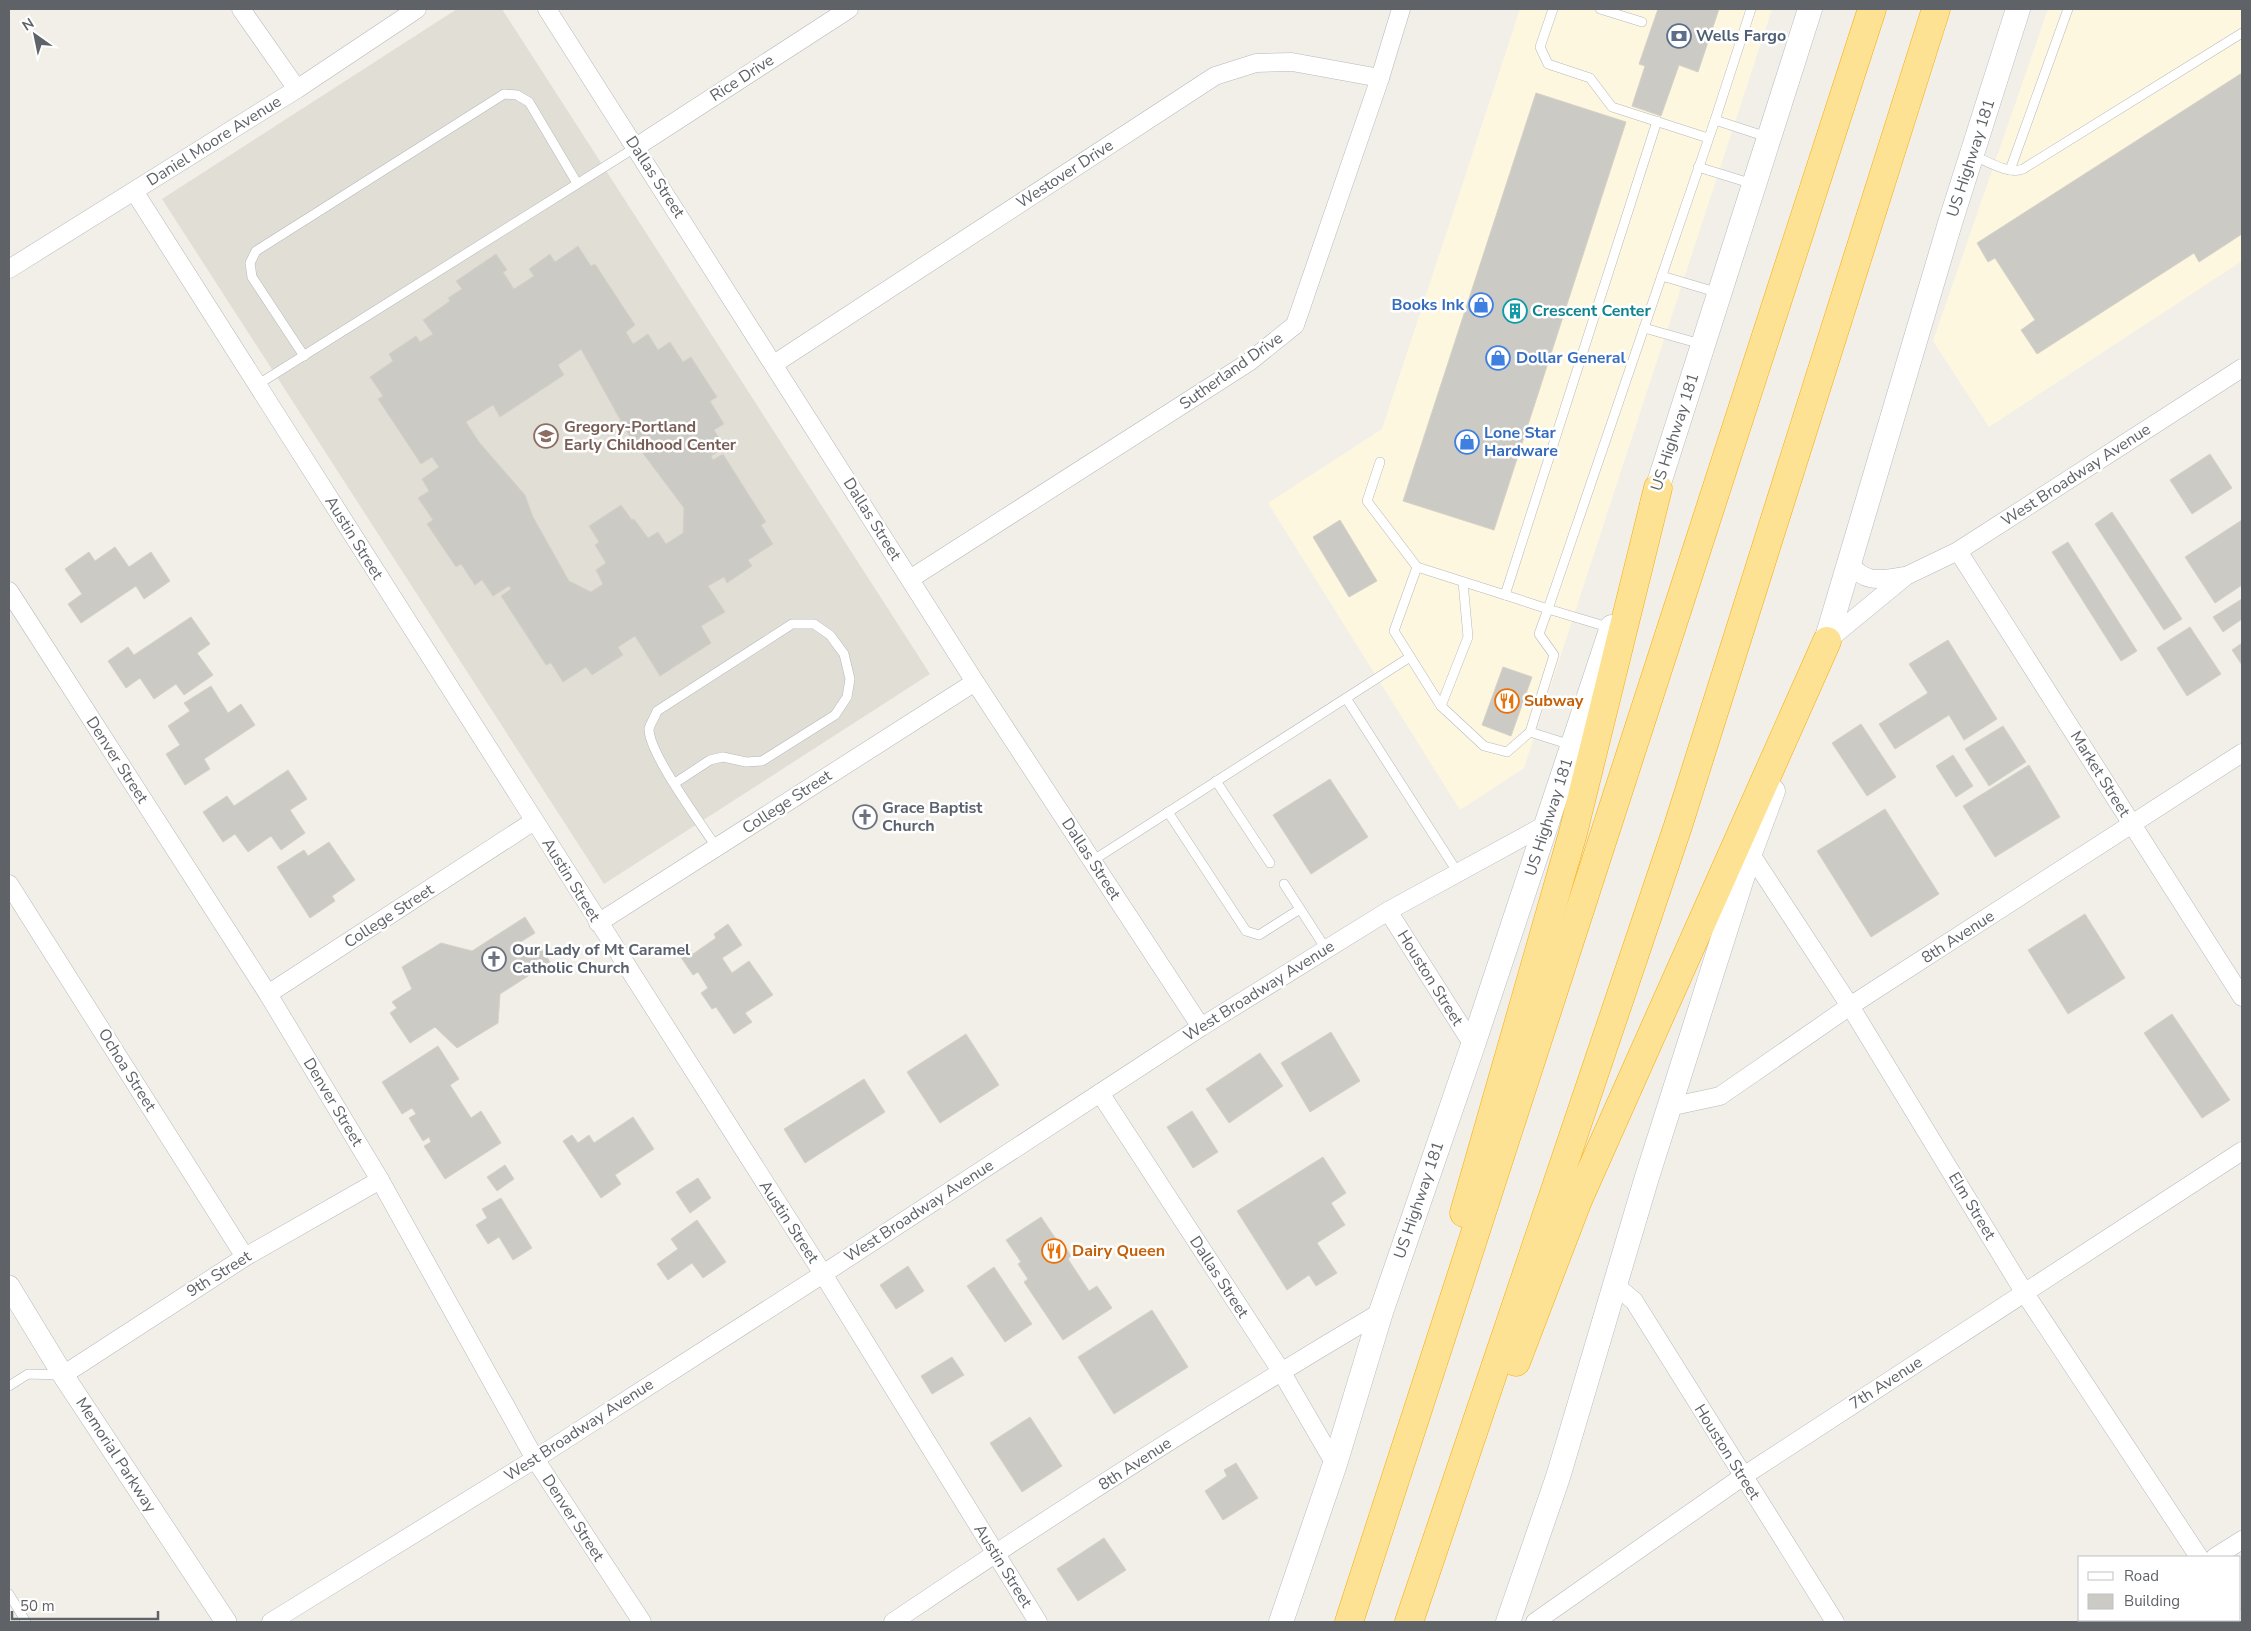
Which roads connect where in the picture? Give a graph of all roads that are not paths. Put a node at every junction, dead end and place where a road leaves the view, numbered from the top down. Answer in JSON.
{"nodes":[{"id":1,"x":241,"y":9,"type":"edge"},
{"id":2,"x":417,"y":9,"type":"edge"},
{"id":3,"x":547,"y":9,"type":"edge"},
{"id":4,"x":849,"y":9,"type":"edge"},
{"id":5,"x":1401,"y":9,"type":"edge"},
{"id":6,"x":1553,"y":9,"type":"edge"},
{"id":7,"x":1600,"y":9,"type":"edge"},
{"id":8,"x":1751,"y":9,"type":"edge"},
{"id":9,"x":1810,"y":9,"type":"edge"},
{"id":10,"x":1872,"y":9,"type":"edge"},
{"id":11,"x":1936,"y":9,"type":"edge"},
{"id":12,"x":2018,"y":9,"type":"edge"},
{"id":13,"x":2068,"y":9,"type":"edge"},
{"id":14,"x":1642,"y":22,"type":"dead end"},
{"id":15,"x":2242,"y":33,"type":"edge"},
{"id":16,"x":1380,"y":78,"type":"junction"},
{"id":17,"x":297,"y":89,"type":"junction"},
{"id":18,"x":1715,"y":120,"type":"junction"},
{"id":19,"x":1657,"y":121,"type":"junction"},
{"id":20,"x":1770,"y":137,"type":"junction"},
{"id":21,"x":1708,"y":138,"type":"junction"},
{"id":22,"x":636,"y":147,"type":"junction"},
{"id":23,"x":1972,"y":155,"type":"junction"},
{"id":24,"x":1698,"y":167,"type":"junction"},
{"id":25,"x":2010,"y":170,"type":"junction"},
{"id":26,"x":577,"y":183,"type":"junction"},
{"id":27,"x":1754,"y":184,"type":"junction"},
{"id":28,"x":134,"y":191,"type":"junction"},
{"id":29,"x":9,"y":270,"type":"edge"},
{"id":30,"x":1662,"y":276,"type":"junction"},
{"id":31,"x":1720,"y":294,"type":"junction"},
{"id":32,"x":1644,"y":328,"type":"junction"},
{"id":33,"x":1703,"y":345,"type":"junction"},
{"id":34,"x":304,"y":356,"type":"junction"},
{"id":35,"x":774,"y":364,"type":"junction"},
{"id":36,"x":2242,"y":368,"type":"edge"},
{"id":37,"x":257,"y":385,"type":"junction"},
{"id":38,"x":1380,"y":462,"type":"dead end"},
{"id":39,"x":1658,"y":488,"type":"junction"},
{"id":40,"x":1958,"y":551,"type":"junction"},
{"id":41,"x":1850,"y":564,"type":"junction"},
{"id":42,"x":1417,"y":567,"type":"junction"},
{"id":43,"x":1906,"y":576,"type":"junction"},
{"id":44,"x":910,"y":579,"type":"junction"},
{"id":45,"x":1463,"y":582,"type":"junction"},
{"id":46,"x":9,"y":591,"type":"edge"},
{"id":47,"x":1504,"y":595,"type":"junction"},
{"id":48,"x":1548,"y":609,"type":"junction"},
{"id":49,"x":1612,"y":628,"type":"junction"},
{"id":50,"x":1827,"y":641,"type":"junction"},
{"id":51,"x":1410,"y":657,"type":"junction"},
{"id":52,"x":975,"y":682,"type":"junction"},
{"id":53,"x":1346,"y":698,"type":"junction"},
{"id":54,"x":1440,"y":706,"type":"junction"},
{"id":55,"x":1530,"y":732,"type":"junction"},
{"id":56,"x":1573,"y":745,"type":"junction"},
{"id":57,"x":2242,"y":753,"type":"edge"},
{"id":58,"x":1216,"y":781,"type":"junction"},
{"id":59,"x":675,"y":784,"type":"junction"},
{"id":60,"x":1168,"y":812,"type":"junction"},
{"id":61,"x":534,"y":821,"type":"junction"},
{"id":62,"x":1547,"y":824,"type":"junction"},
{"id":63,"x":2133,"y":825,"type":"junction"},
{"id":64,"x":716,"y":847,"type":"junction"},
{"id":65,"x":1750,"y":853,"type":"junction"},
{"id":66,"x":1092,"y":861,"type":"junction"},
{"id":67,"x":1270,"y":864,"type":"dead end"},
{"id":68,"x":1458,"y":873,"type":"junction"},
{"id":69,"x":9,"y":884,"type":"edge"},
{"id":70,"x":1284,"y":884,"type":"dead end"},
{"id":71,"x":1300,"y":909,"type":"junction"},
{"id":72,"x":1388,"y":911,"type":"junction"},
{"id":73,"x":598,"y":923,"type":"junction"},
{"id":74,"x":1326,"y":949,"type":"junction"},
{"id":75,"x":268,"y":994,"type":"junction"},
{"id":76,"x":2242,"y":997,"type":"edge"},
{"id":77,"x":1850,"y":1006,"type":"junction"},
{"id":78,"x":1201,"y":1027,"type":"junction"},
{"id":79,"x":1473,"y":1045,"type":"junction"},
{"id":80,"x":1100,"y":1093,"type":"junction"},
{"id":81,"x":1669,"y":1107,"type":"junction"},
{"id":82,"x":2242,"y":1151,"type":"edge"},
{"id":83,"x":380,"y":1180,"type":"junction"},
{"id":84,"x":245,"y":1257,"type":"junction"},
{"id":85,"x":823,"y":1274,"type":"junction"},
{"id":86,"x":1615,"y":1285,"type":"junction"},
{"id":87,"x":9,"y":1286,"type":"edge"},
{"id":88,"x":2024,"y":1292,"type":"junction"},
{"id":89,"x":1381,"y":1312,"type":"junction"},
{"id":90,"x":1281,"y":1371,"type":"junction"},
{"id":91,"x":63,"y":1375,"type":"junction"},
{"id":92,"x":9,"y":1386,"type":"edge"},
{"id":93,"x":535,"y":1459,"type":"junction"},
{"id":94,"x":1336,"y":1464,"type":"junction"},
{"id":95,"x":1742,"y":1477,"type":"junction"},
{"id":96,"x":2242,"y":1540,"type":"edge"},
{"id":97,"x":995,"y":1553,"type":"junction"},
{"id":98,"x":2198,"y":1556,"type":"edge"},
{"id":99,"x":2216,"y":1556,"type":"edge"},
{"id":100,"x":9,"y":1594,"type":"edge"},
{"id":101,"x":26,"y":1622,"type":"edge"},
{"id":102,"x":226,"y":1622,"type":"edge"},
{"id":103,"x":271,"y":1622,"type":"edge"},
{"id":104,"x":642,"y":1622,"type":"edge"},
{"id":105,"x":893,"y":1622,"type":"edge"},
{"id":106,"x":1038,"y":1622,"type":"edge"},
{"id":107,"x":1281,"y":1622,"type":"edge"},
{"id":108,"x":1348,"y":1622,"type":"edge"},
{"id":109,"x":1409,"y":1622,"type":"edge"},
{"id":110,"x":1416,"y":1622,"type":"edge"},
{"id":111,"x":1508,"y":1622,"type":"edge"},
{"id":112,"x":1535,"y":1622,"type":"edge"},
{"id":113,"x":1835,"y":1622,"type":"edge"}],
"edges":[{"from":1,"to":17,"type":"street"},
{"from":2,"to":17,"type":"street","name":"Daniel Moore Avenue"},
{"from":3,"to":22,"type":"street","name":"Dallas Street"},
{"from":4,"to":22,"type":"street","name":"Rice Drive"},
{"from":5,"to":16,"type":"street","name":"Sutherland Drive"},
{"from":6,"to":19,"type":"lane"},
{"from":7,"to":14,"type":"lane"},
{"from":8,"to":18,"type":"lane"},
{"from":9,"to":20,"type":"main road","name":"US Highway 181"},
{"from":10,"to":108,"type":"highway"},
{"from":11,"to":109,"type":"highway"},
{"from":12,"to":23,"type":"main road","name":"US Highway 181"},
{"from":13,"to":25,"type":"lane"},
{"from":15,"to":25,"type":"lane"},
{"from":16,"to":35,"type":"street","name":"Westover Drive"},
{"from":16,"to":44,"type":"street","name":"Sutherland Drive"},
{"from":17,"to":28,"type":"street","name":"Daniel Moore Avenue"},
{"from":18,"to":20,"type":"lane"},
{"from":18,"to":21,"type":"lane"},
{"from":19,"to":21,"type":"lane"},
{"from":19,"to":47,"type":"lane"},
{"from":20,"to":27,"type":"main road","name":"US Highway 181"},
{"from":21,"to":24,"type":"lane"},
{"from":22,"to":26,"type":"lane"},
{"from":22,"to":35,"type":"street","name":"Dallas Street"},
{"from":23,"to":25,"type":"lane"},
{"from":23,"to":41,"type":"main road","name":"US Highway 181"},
{"from":24,"to":27,"type":"lane"},
{"from":24,"to":30,"type":"lane"},
{"from":26,"to":34,"type":"lane"},
{"from":26,"to":34,"type":"lane"},
{"from":27,"to":31,"type":"main road","name":"US Highway 181"},
{"from":28,"to":29,"type":"street","name":"Daniel Moore Avenue"},
{"from":28,"to":37,"type":"street","name":"Austin Street"},
{"from":30,"to":31,"type":"lane"},
{"from":30,"to":32,"type":"lane"},
{"from":31,"to":33,"type":"main road","name":"US Highway 181"},
{"from":32,"to":33,"type":"lane"},
{"from":32,"to":48,"type":"lane"},
{"from":33,"to":39,"type":"main road","name":"US Highway 181"},
{"from":34,"to":37,"type":"lane"},
{"from":35,"to":44,"type":"street","name":"Dallas Street"},
{"from":36,"to":40,"type":"street","name":"West Broadway Avenue"},
{"from":37,"to":61,"type":"street","name":"Austin Street"},
{"from":38,"to":42,"type":"lane"},
{"from":39,"to":49,"type":"main road","name":"US Highway 181"},
{"from":39,"to":108,"type":"highway"},
{"from":40,"to":43,"type":"street","name":"West Broadway Avenue"},
{"from":40,"to":63,"type":"street","name":"Market Street"},
{"from":41,"to":43,"type":"street","name":"West Broadway Avenue"},
{"from":41,"to":50,"type":"main road","name":"US Highway 181"},
{"from":42,"to":45,"type":"lane"},
{"from":42,"to":51,"type":"lane"},
{"from":43,"to":50,"type":"street","name":"West Broadway Avenue"},
{"from":44,"to":52,"type":"street","name":"Dallas Street"},
{"from":45,"to":47,"type":"lane"},
{"from":45,"to":54,"type":"lane"},
{"from":46,"to":75,"type":"street","name":"Denver Street"},
{"from":47,"to":48,"type":"lane"},
{"from":48,"to":49,"type":"lane"},
{"from":48,"to":55,"type":"lane"},
{"from":49,"to":56,"type":"main road","name":"US Highway 181"},
{"from":50,"to":65,"type":"main road","name":"US Highway 181"},
{"from":50,"to":110,"type":"highway"},
{"from":51,"to":53,"type":"lane"},
{"from":51,"to":54,"type":"lane"},
{"from":52,"to":64,"type":"street","name":"College Street"},
{"from":52,"to":66,"type":"street","name":"Dallas Street"},
{"from":53,"to":58,"type":"lane"},
{"from":53,"to":68,"type":"lane"},
{"from":54,"to":55,"type":"lane"},
{"from":55,"to":56,"type":"lane"},
{"from":56,"to":62,"type":"main road","name":"US Highway 181"},
{"from":57,"to":63,"type":"street","name":"8th Avenue"},
{"from":58,"to":60,"type":"lane"},
{"from":58,"to":67,"type":"lane"},
{"from":59,"to":59,"type":"lane"},
{"from":59,"to":64,"type":"lane"},
{"from":60,"to":66,"type":"lane"},
{"from":60,"to":71,"type":"lane"},
{"from":61,"to":73,"type":"street","name":"Austin Street"},
{"from":61,"to":75,"type":"street","name":"College Street"},
{"from":62,"to":68,"type":"street","name":"West Broadway Avenue"},
{"from":62,"to":79,"type":"main road","name":"US Highway 181"},
{"from":63,"to":76,"type":"street","name":"Market Street"},
{"from":63,"to":77,"type":"street","name":"8th Avenue"},
{"from":64,"to":73,"type":"street","name":"College Street"},
{"from":65,"to":77,"type":"street","name":"Elm Street"},
{"from":65,"to":81,"type":"main road","name":"US Highway 181"},
{"from":66,"to":78,"type":"street","name":"Dallas Street"},
{"from":68,"to":72,"type":"street","name":"West Broadway Avenue"},
{"from":69,"to":84,"type":"street","name":"Ochoa Street"},
{"from":70,"to":71,"type":"lane"},
{"from":71,"to":74,"type":"lane"},
{"from":72,"to":74,"type":"street","name":"West Broadway Avenue"},
{"from":72,"to":79,"type":"street","name":"Houston Street"},
{"from":73,"to":85,"type":"street","name":"Austin Street"},
{"from":74,"to":78,"type":"street","name":"West Broadway Avenue"},
{"from":75,"to":83,"type":"street","name":"Denver Street"},
{"from":77,"to":81,"type":"street","name":"8th Avenue"},
{"from":77,"to":88,"type":"street","name":"Elm Street"},
{"from":78,"to":80,"type":"street","name":"West Broadway Avenue"},
{"from":79,"to":89,"type":"main road","name":"US Highway 181"},
{"from":80,"to":85,"type":"street","name":"West Broadway Avenue"},
{"from":80,"to":90,"type":"street","name":"Dallas Street"},
{"from":81,"to":86,"type":"main road","name":"US Highway 181"},
{"from":82,"to":88,"type":"street","name":"7th Avenue"},
{"from":83,"to":84,"type":"street","name":"9th Street"},
{"from":83,"to":93,"type":"street","name":"Denver Street"},
{"from":84,"to":91,"type":"street","name":"9th Street"},
{"from":85,"to":93,"type":"street","name":"West Broadway Avenue"},
{"from":85,"to":97,"type":"street","name":"Austin Street"},
{"from":86,"to":95,"type":"street","name":"Houston Street"},
{"from":86,"to":111,"type":"main road","name":"US Highway 181"},
{"from":87,"to":91,"type":"street","name":"Memorial Parkway"},
{"from":88,"to":95,"type":"street","name":"7th Avenue"},
{"from":88,"to":98,"type":"street","name":"Elm Street"},
{"from":89,"to":90,"type":"street","name":"8th Avenue"},
{"from":89,"to":94,"type":"main road","name":"US Highway 181"},
{"from":90,"to":94,"type":"street","name":"Dallas Street"},
{"from":90,"to":97,"type":"street","name":"8th Avenue"},
{"from":91,"to":92,"type":"lane"},
{"from":91,"to":102,"type":"street","name":"Memorial Parkway"},
{"from":93,"to":103,"type":"street","name":"West Broadway Avenue"},
{"from":93,"to":104,"type":"street","name":"Denver Street"},
{"from":94,"to":107,"type":"main road","name":"US Highway 181"},
{"from":95,"to":112,"type":"street","name":"7th Avenue"},
{"from":95,"to":113,"type":"street","name":"Houston Street"},
{"from":96,"to":99,"type":"street"},
{"from":97,"to":105,"type":"street","name":"8th Avenue"},
{"from":97,"to":106,"type":"street","name":"Austin Street"},
{"from":100,"to":101,"type":"lane"}]}
